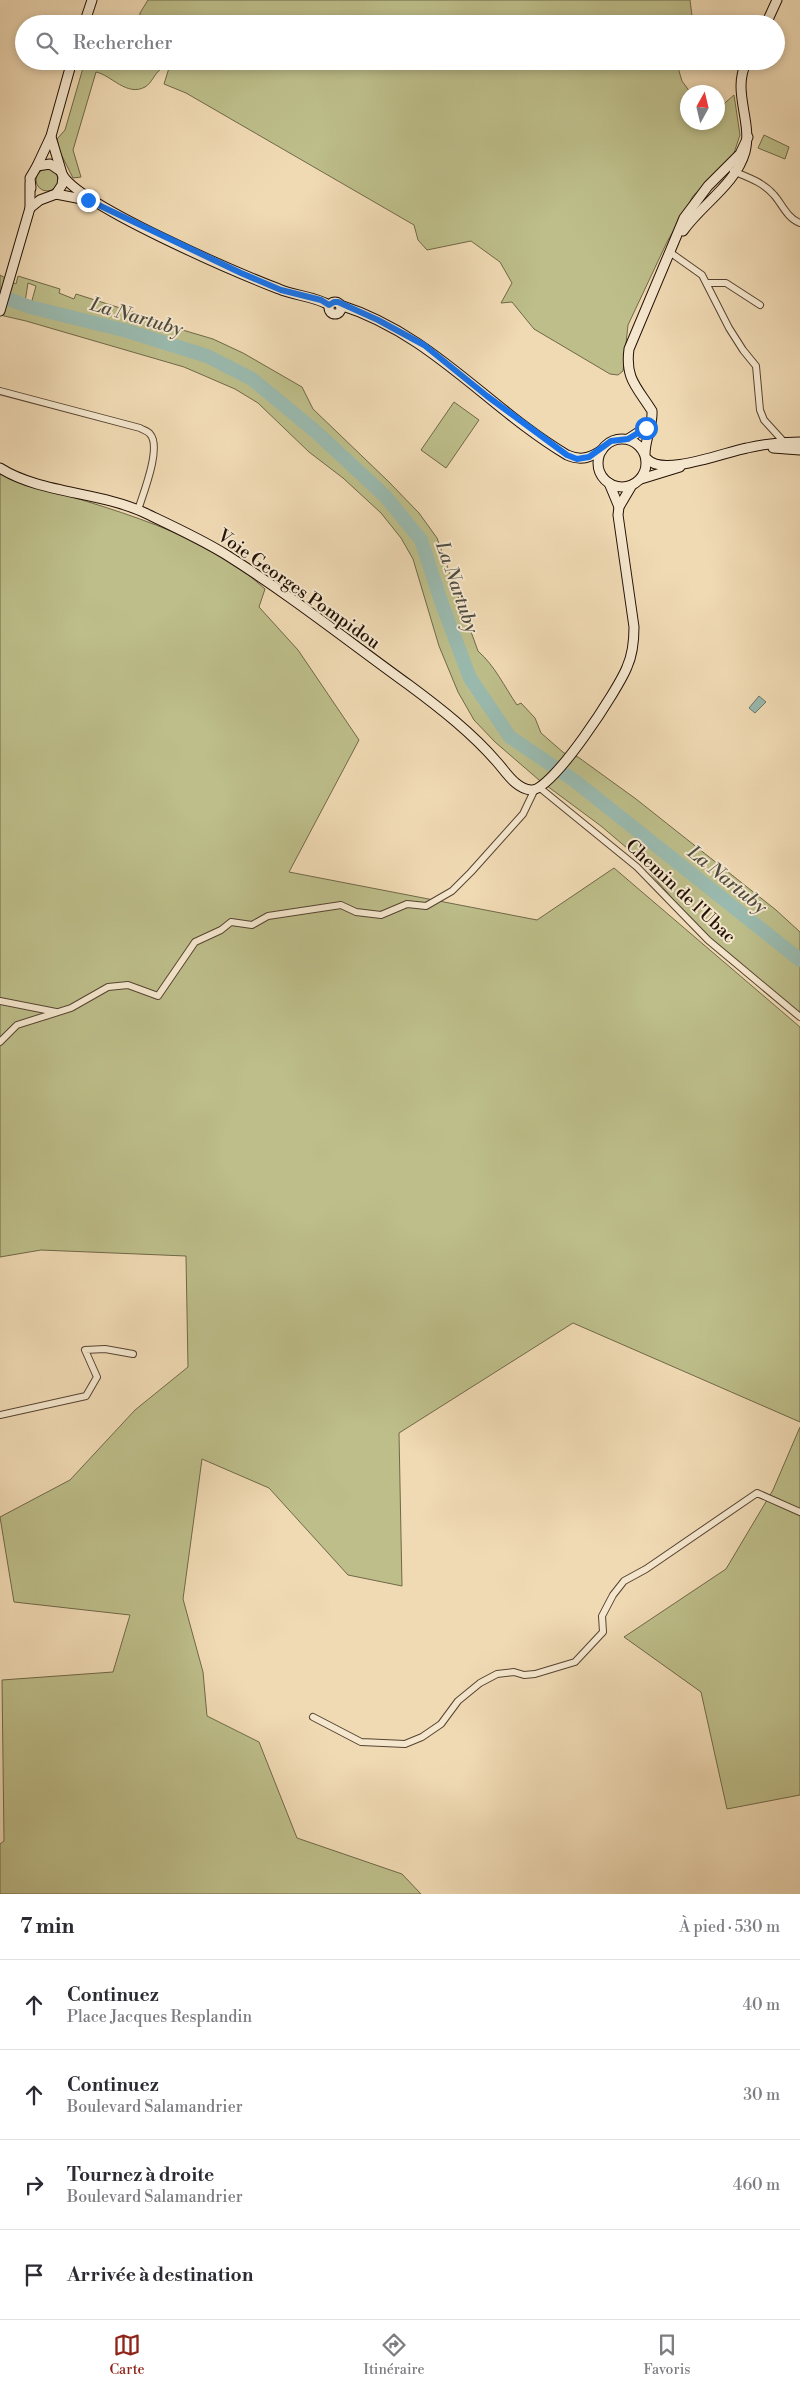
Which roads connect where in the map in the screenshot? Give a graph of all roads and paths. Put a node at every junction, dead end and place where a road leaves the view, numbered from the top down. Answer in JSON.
{"nodes":[{"id":1,"x":92,"y":0,"type":"edge"},
{"id":2,"x":776,"y":0,"type":"edge"},
{"id":3,"x":87,"y":15,"type":"edge"},
{"id":4,"x":770,"y":15,"type":"edge"},
{"id":5,"x":69,"y":70,"type":"edge"},
{"id":6,"x":744,"y":70,"type":"edge"},
{"id":7,"x":51,"y":136,"type":"junction"},
{"id":8,"x":37,"y":166,"type":"junction"},
{"id":9,"x":731,"y":170,"type":"junction"},
{"id":10,"x":61,"y":172,"type":"junction"},
{"id":11,"x":30,"y":183,"type":"junction"},
{"id":12,"x":52,"y":195,"type":"junction"},
{"id":13,"x":92,"y":201,"type":"junction"},
{"id":14,"x":30,"y":208,"type":"junction"},
{"id":15,"x":800,"y":223,"type":"edge"},
{"id":16,"x":671,"y":253,"type":"junction"},
{"id":17,"x":706,"y":283,"type":"junction"},
{"id":18,"x":760,"y":305,"type":"dead end"},
{"id":19,"x":0,"y":311,"type":"edge"},
{"id":20,"x":0,"y":391,"type":"edge"},
{"id":21,"x":651,"y":423,"type":"junction"},
{"id":22,"x":628,"y":439,"type":"junction"},
{"id":23,"x":784,"y":442,"type":"junction"},
{"id":24,"x":800,"y":442,"type":"edge"},
{"id":25,"x":747,"y":448,"type":"junction"},
{"id":26,"x":602,"y":450,"type":"junction"},
{"id":27,"x":800,"y":450,"type":"edge"},
{"id":28,"x":646,"y":457,"type":"junction"},
{"id":29,"x":690,"y":463,"type":"junction"},
{"id":30,"x":0,"y":468,"type":"edge"},
{"id":31,"x":641,"y":479,"type":"junction"},
{"id":32,"x":609,"y":483,"type":"junction"},
{"id":33,"x":632,"y":485,"type":"junction"},
{"id":34,"x":619,"y":507,"type":"junction"},
{"id":35,"x":138,"y":510,"type":"junction"},
{"id":36,"x":540,"y":788,"type":"junction"},
{"id":37,"x":0,"y":1001,"type":"edge"},
{"id":38,"x":58,"y":1012,"type":"junction"},
{"id":39,"x":800,"y":1017,"type":"edge"},
{"id":40,"x":0,"y":1042,"type":"edge"},
{"id":41,"x":133,"y":1354,"type":"dead end"},
{"id":42,"x":0,"y":1415,"type":"edge"},
{"id":43,"x":800,"y":1512,"type":"edge"},
{"id":44,"x":313,"y":1717,"type":"dead end"}],
"edges":[{"from":1,"to":3,"type":"street"},
{"from":2,"to":4,"type":"street"},
{"from":5,"to":7,"type":"street"},
{"from":6,"to":9,"type":"street"},
{"from":7,"to":8,"type":"street"},
{"from":7,"to":10,"type":"street"},
{"from":8,"to":10,"type":"street"},
{"from":8,"to":11,"type":"street"},
{"from":9,"to":15,"type":"street"},
{"from":9,"to":16,"type":"street"},
{"from":10,"to":12,"type":"street"},
{"from":10,"to":13,"type":"street"},
{"from":11,"to":12,"type":"street"},
{"from":11,"to":14,"type":"street"},
{"from":12,"to":13,"type":"street"},
{"from":12,"to":14,"type":"street"},
{"from":13,"to":26,"type":"street"},
{"from":14,"to":19,"type":"street"},
{"from":16,"to":17,"type":"street"},
{"from":16,"to":21,"type":"street"},
{"from":17,"to":18,"type":"street"},
{"from":17,"to":23,"type":"street"},
{"from":20,"to":35,"type":"street"},
{"from":21,"to":22,"type":"street"},
{"from":21,"to":28,"type":"street"},
{"from":22,"to":26,"type":"street"},
{"from":22,"to":28,"type":"street"},
{"from":23,"to":24,"type":"street"},
{"from":23,"to":25,"type":"street"},
{"from":25,"to":27,"type":"street"},
{"from":25,"to":29,"type":"street"},
{"from":26,"to":32,"type":"street"},
{"from":28,"to":29,"type":"street"},
{"from":28,"to":31,"type":"street"},
{"from":29,"to":31,"type":"street"},
{"from":30,"to":35,"type":"street","name":"Voie Georges Pompidou"},
{"from":31,"to":33,"type":"street"},
{"from":32,"to":33,"type":"street"},
{"from":32,"to":34,"type":"street"},
{"from":33,"to":34,"type":"street"},
{"from":34,"to":36,"type":"street"},
{"from":35,"to":36,"type":"street","name":"Voie Georges Pompidou"},
{"from":36,"to":38,"type":"street"},
{"from":36,"to":39,"type":"street","name":"Chemin de l'Ubac"},
{"from":37,"to":38,"type":"street"},
{"from":38,"to":40,"type":"street"},
{"from":41,"to":42,"type":"street"},
{"from":43,"to":44,"type":"street"}]}
